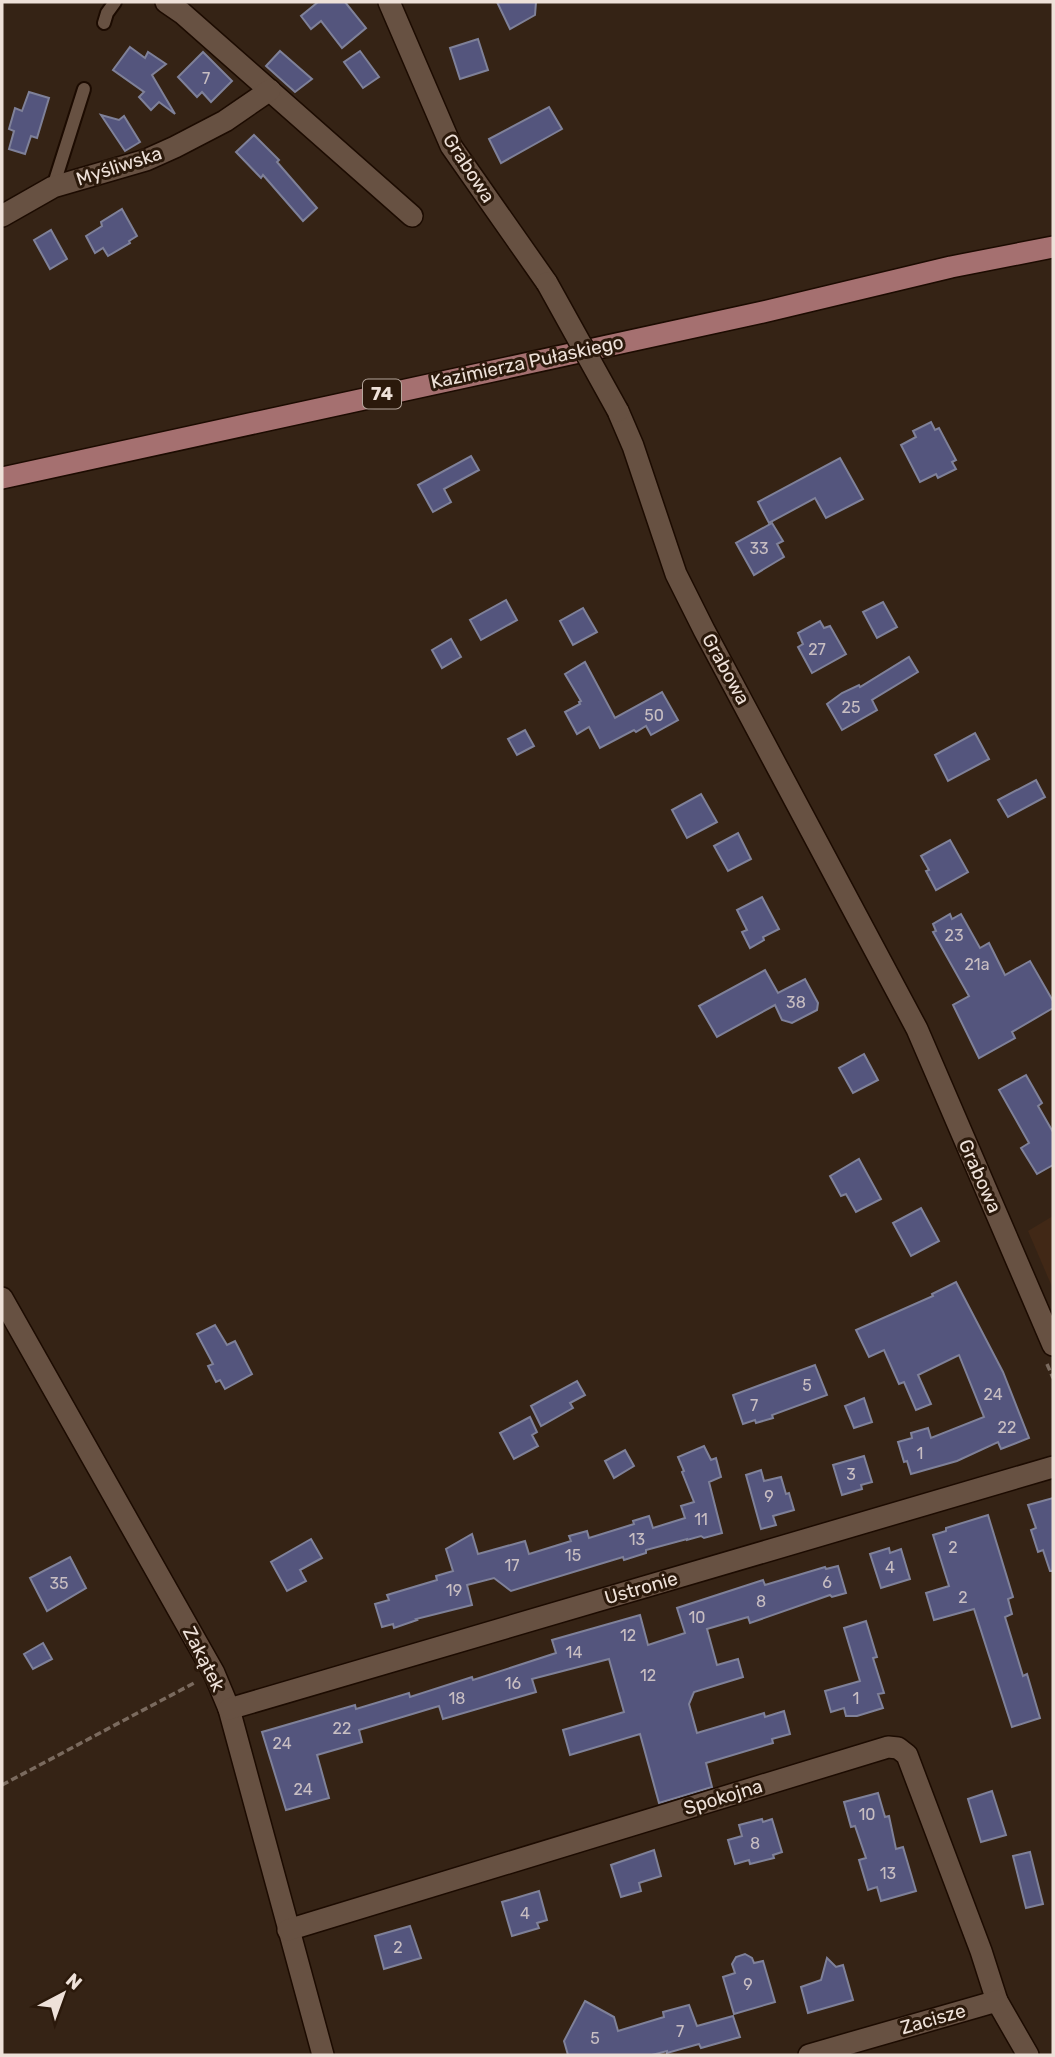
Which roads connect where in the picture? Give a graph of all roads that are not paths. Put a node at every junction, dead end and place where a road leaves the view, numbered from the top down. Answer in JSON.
{"nodes":[{"id":1,"x":116,"y":2,"type":"edge"},
{"id":2,"x":166,"y":2,"type":"edge"},
{"id":3,"x":389,"y":2,"type":"edge"},
{"id":4,"x":104,"y":23,"type":"dead end"},
{"id":5,"x":84,"y":89,"type":"dead end"},
{"id":6,"x":270,"y":90,"type":"junction"},
{"id":7,"x":53,"y":187,"type":"junction"},
{"id":8,"x":2,"y":216,"type":"edge"},
{"id":9,"x":412,"y":216,"type":"dead end"},
{"id":10,"x":1053,"y":247,"type":"edge"},
{"id":11,"x":2,"y":478,"type":"edge"},
{"id":12,"x":2,"y":1298,"type":"edge"},
{"id":13,"x":1053,"y":1345,"type":"edge"},
{"id":14,"x":1053,"y":1467,"type":"edge"},
{"id":15,"x":229,"y":1709,"type":"junction"},
{"id":16,"x":288,"y":1930,"type":"junction"},
{"id":17,"x":997,"y":2001,"type":"junction"},
{"id":18,"x":323,"y":2055,"type":"edge"},
{"id":19,"x":809,"y":2055,"type":"edge"},
{"id":20,"x":1028,"y":2055,"type":"edge"}],
"edges":[{"from":1,"to":4,"type":"lane"},
{"from":2,"to":6,"type":"street"},
{"from":3,"to":13,"type":"street","name":"Grabowa","bridge":true},
{"from":5,"to":7,"type":"lane"},
{"from":6,"to":7,"type":"street","name":"Myśliwska"},
{"from":6,"to":9,"type":"street"},
{"from":7,"to":8,"type":"street","name":"Myśliwska"},
{"from":10,"to":11,"type":"main road","name":"Kazimierza Pułaskiego","number":"74"},
{"from":12,"to":15,"type":"street","name":"Zakątek"},
{"from":14,"to":15,"type":"street","name":"Ustronie"},
{"from":15,"to":16,"type":"street","name":"Zakątek"},
{"from":16,"to":17,"type":"street","name":"Spokojna"},
{"from":16,"to":18,"type":"street","name":"Zakątek"},
{"from":17,"to":19,"type":"street","name":"Zacisze"},
{"from":17,"to":20,"type":"street"}]}
